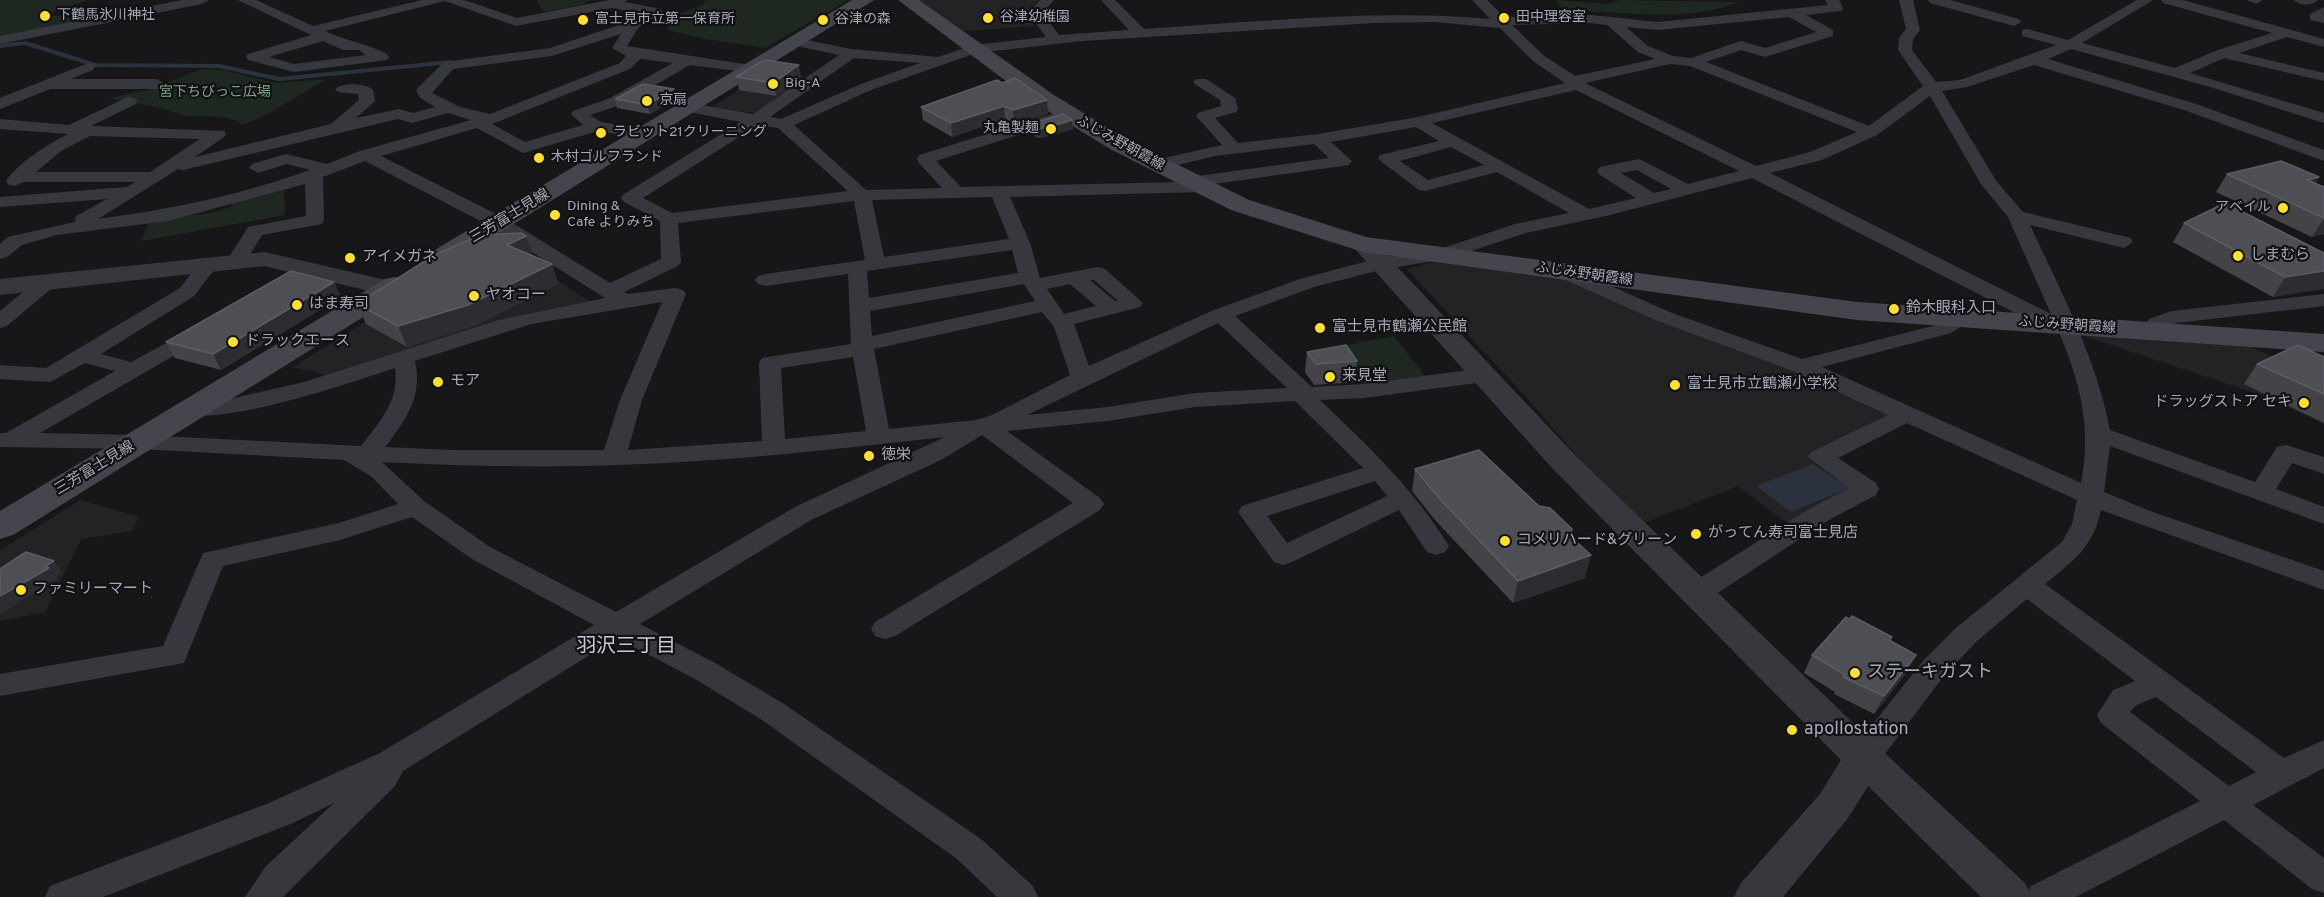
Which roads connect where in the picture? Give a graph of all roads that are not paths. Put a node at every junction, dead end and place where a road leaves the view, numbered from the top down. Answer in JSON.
{"nodes":[{"id":1,"x":202,"y":0,"type":"edge"},
{"id":2,"x":244,"y":0,"type":"edge"},
{"id":3,"x":439,"y":0,"type":"edge"},
{"id":4,"x":451,"y":0,"type":"edge"},
{"id":5,"x":865,"y":0,"type":"edge"},
{"id":6,"x":907,"y":0,"type":"edge"},
{"id":7,"x":1047,"y":0,"type":"edge"},
{"id":8,"x":1108,"y":0,"type":"edge"},
{"id":9,"x":1479,"y":0,"type":"edge"},
{"id":10,"x":1832,"y":0,"type":"edge"},
{"id":11,"x":1906,"y":0,"type":"edge"},
{"id":12,"x":1935,"y":0,"type":"edge"},
{"id":13,"x":2168,"y":0,"type":"edge"},
{"id":14,"x":2301,"y":0,"type":"edge"},
{"id":15,"x":2311,"y":0,"type":"edge"},
{"id":16,"x":616,"y":2,"type":"edge"},
{"id":17,"x":2324,"y":3,"type":"edge"},
{"id":18,"x":2147,"y":6,"type":"edge"},
{"id":19,"x":136,"y":7,"type":"edge"},
{"id":20,"x":1558,"y":8,"type":"dead end"},
{"id":21,"x":1784,"y":8,"type":"edge"},
{"id":22,"x":2324,"y":11,"type":"edge"},
{"id":23,"x":1991,"y":17,"type":"junction"},
{"id":24,"x":1958,"y":18,"type":"dead end"},
{"id":25,"x":1497,"y":19,"type":"junction"},
{"id":26,"x":2324,"y":19,"type":"edge"},
{"id":27,"x":1611,"y":21,"type":"junction"},
{"id":28,"x":2014,"y":22,"type":"dead end"},
{"id":29,"x":633,"y":25,"type":"junction"},
{"id":30,"x":2286,"y":29,"type":"junction"},
{"id":31,"x":319,"y":33,"type":"junction"},
{"id":32,"x":1140,"y":33,"type":"junction"},
{"id":33,"x":2026,"y":33,"type":"dead end"},
{"id":34,"x":1054,"y":39,"type":"junction"},
{"id":35,"x":0,"y":40,"type":"edge"},
{"id":36,"x":797,"y":42,"type":"junction"},
{"id":37,"x":2071,"y":44,"type":"junction"},
{"id":38,"x":2324,"y":44,"type":"edge"},
{"id":39,"x":974,"y":49,"type":"junction"},
{"id":40,"x":635,"y":53,"type":"junction"},
{"id":41,"x":851,"y":53,"type":"junction"},
{"id":42,"x":2223,"y":53,"type":"junction"},
{"id":43,"x":2133,"y":57,"type":"junction"},
{"id":44,"x":939,"y":60,"type":"junction"},
{"id":45,"x":1670,"y":60,"type":"junction"},
{"id":46,"x":2034,"y":60,"type":"junction"},
{"id":47,"x":687,"y":61,"type":"junction"},
{"id":48,"x":1692,"y":62,"type":"junction"},
{"id":49,"x":2255,"y":62,"type":"junction"},
{"id":50,"x":88,"y":67,"type":"dead end"},
{"id":51,"x":2285,"y":68,"type":"junction"},
{"id":52,"x":752,"y":69,"type":"junction"},
{"id":53,"x":2181,"y":74,"type":"junction"},
{"id":54,"x":2324,"y":77,"type":"edge"},
{"id":55,"x":598,"y":78,"type":"junction"},
{"id":56,"x":2094,"y":78,"type":"junction"},
{"id":57,"x":1201,"y":82,"type":"dead end"},
{"id":58,"x":1575,"y":83,"type":"junction"},
{"id":59,"x":2212,"y":83,"type":"junction"},
{"id":60,"x":50,"y":84,"type":"junction"},
{"id":61,"x":157,"y":84,"type":"dead end"},
{"id":62,"x":1932,"y":87,"type":"junction"},
{"id":63,"x":2228,"y":88,"type":"junction"},
{"id":64,"x":343,"y":89,"type":"dead end"},
{"id":65,"x":2148,"y":95,"type":"junction"},
{"id":66,"x":130,"y":101,"type":"dead end"},
{"id":67,"x":614,"y":102,"type":"junction"},
{"id":68,"x":0,"y":104,"type":"edge"},
{"id":69,"x":2190,"y":107,"type":"junction"},
{"id":70,"x":690,"y":108,"type":"junction"},
{"id":71,"x":447,"y":109,"type":"junction"},
{"id":72,"x":1067,"y":115,"type":"junction"},
{"id":73,"x":2276,"y":116,"type":"dead end"},
{"id":74,"x":756,"y":119,"type":"junction"},
{"id":75,"x":486,"y":121,"type":"junction"},
{"id":76,"x":1418,"y":122,"type":"junction"},
{"id":77,"x":0,"y":124,"type":"edge"},
{"id":78,"x":783,"y":124,"type":"junction"},
{"id":79,"x":19,"y":126,"type":"junction"},
{"id":80,"x":337,"y":126,"type":"junction"},
{"id":81,"x":597,"y":126,"type":"junction"},
{"id":82,"x":2322,"y":127,"type":"edge"},
{"id":83,"x":77,"y":131,"type":"junction"},
{"id":84,"x":1871,"y":132,"type":"junction"},
{"id":85,"x":646,"y":134,"type":"junction"},
{"id":86,"x":0,"y":135,"type":"edge"},
{"id":87,"x":1318,"y":139,"type":"junction"},
{"id":88,"x":1453,"y":142,"type":"junction"},
{"id":89,"x":1234,"y":149,"type":"junction"},
{"id":90,"x":366,"y":155,"type":"junction"},
{"id":91,"x":2324,"y":156,"type":"edge"},
{"id":92,"x":1157,"y":165,"type":"junction"},
{"id":93,"x":171,"y":166,"type":"junction"},
{"id":94,"x":1497,"y":167,"type":"junction"},
{"id":95,"x":258,"y":168,"type":"dead end"},
{"id":96,"x":321,"y":172,"type":"junction"},
{"id":97,"x":1753,"y":172,"type":"junction"},
{"id":98,"x":19,"y":177,"type":"junction"},
{"id":99,"x":155,"y":177,"type":"junction"},
{"id":100,"x":1196,"y":184,"type":"junction"},
{"id":101,"x":998,"y":190,"type":"junction"},
{"id":102,"x":1686,"y":190,"type":"junction"},
{"id":103,"x":954,"y":191,"type":"junction"},
{"id":104,"x":132,"y":192,"type":"junction"},
{"id":105,"x":862,"y":195,"type":"junction"},
{"id":106,"x":0,"y":197,"type":"edge"},
{"id":107,"x":1651,"y":199,"type":"junction"},
{"id":108,"x":0,"y":202,"type":"edge"},
{"id":109,"x":1586,"y":215,"type":"junction"},
{"id":110,"x":2017,"y":216,"type":"junction"},
{"id":111,"x":669,"y":219,"type":"junction"},
{"id":112,"x":499,"y":224,"type":"junction"},
{"id":113,"x":73,"y":226,"type":"junction"},
{"id":114,"x":2124,"y":242,"type":"dead end"},
{"id":115,"x":1020,"y":243,"type":"junction"},
{"id":116,"x":5,"y":245,"type":"edge"},
{"id":117,"x":1373,"y":254,"type":"junction"},
{"id":118,"x":1440,"y":255,"type":"junction"},
{"id":119,"x":236,"y":262,"type":"junction"},
{"id":120,"x":866,"y":265,"type":"junction"},
{"id":121,"x":207,"y":266,"type":"junction"},
{"id":122,"x":311,"y":269,"type":"junction"},
{"id":123,"x":1568,"y":274,"type":"junction"},
{"id":124,"x":765,"y":280,"type":"dead end"},
{"id":125,"x":1032,"y":281,"type":"junction"},
{"id":126,"x":46,"y":283,"type":"junction"},
{"id":127,"x":0,"y":287,"type":"edge"},
{"id":128,"x":280,"y":287,"type":"edge"},
{"id":129,"x":390,"y":288,"type":"junction"},
{"id":130,"x":618,"y":296,"type":"junction"},
{"id":131,"x":2324,"y":300,"type":"edge"},
{"id":132,"x":1047,"y":305,"type":"junction"},
{"id":133,"x":861,"y":306,"type":"junction"},
{"id":134,"x":1221,"y":314,"type":"junction"},
{"id":135,"x":1961,"y":320,"type":"junction"},
{"id":136,"x":0,"y":322,"type":"edge"},
{"id":137,"x":217,"y":322,"type":"edge"},
{"id":138,"x":1064,"y":322,"type":"junction"},
{"id":139,"x":2066,"y":326,"type":"junction"},
{"id":140,"x":2157,"y":332,"type":"junction"},
{"id":141,"x":2324,"y":343,"type":"edge"},
{"id":142,"x":863,"y":347,"type":"junction"},
{"id":143,"x":82,"y":356,"type":"junction"},
{"id":144,"x":403,"y":357,"type":"junction"},
{"id":145,"x":1801,"y":366,"type":"junction"},
{"id":146,"x":134,"y":370,"type":"junction"},
{"id":147,"x":0,"y":372,"type":"edge"},
{"id":148,"x":1484,"y":375,"type":"junction"},
{"id":149,"x":1082,"y":378,"type":"junction"},
{"id":150,"x":1302,"y":393,"type":"junction"},
{"id":151,"x":195,"y":409,"type":"junction"},
{"id":152,"x":1908,"y":414,"type":"junction"},
{"id":153,"x":982,"y":427,"type":"junction"},
{"id":154,"x":2099,"y":434,"type":"junction"},
{"id":155,"x":879,"y":439,"type":"junction"},
{"id":156,"x":6,"y":440,"type":"edge"},
{"id":157,"x":140,"y":442,"type":"junction"},
{"id":158,"x":774,"y":448,"type":"junction"},
{"id":159,"x":359,"y":453,"type":"junction"},
{"id":160,"x":614,"y":458,"type":"junction"},
{"id":161,"x":2324,"y":466,"type":"edge"},
{"id":162,"x":1380,"y":471,"type":"junction"},
{"id":163,"x":2260,"y":493,"type":"junction"},
{"id":164,"x":2092,"y":497,"type":"junction"},
{"id":165,"x":1403,"y":498,"type":"junction"},
{"id":166,"x":415,"y":507,"type":"junction"},
{"id":167,"x":2324,"y":516,"type":"edge"},
{"id":168,"x":0,"y":527,"type":"edge"},
{"id":169,"x":1436,"y":546,"type":"dead end"},
{"id":170,"x":2324,"y":581,"type":"edge"},
{"id":171,"x":2027,"y":585,"type":"junction"},
{"id":172,"x":1697,"y":593,"type":"junction"},
{"id":173,"x":616,"y":624,"type":"junction"},
{"id":174,"x":885,"y":629,"type":"dead end"},
{"id":175,"x":2157,"y":684,"type":"junction"},
{"id":176,"x":0,"y":685,"type":"edge"},
{"id":177,"x":2324,"y":753,"type":"edge"},
{"id":178,"x":1864,"y":758,"type":"junction"},
{"id":179,"x":391,"y":762,"type":"junction"},
{"id":180,"x":2282,"y":774,"type":"junction"},
{"id":181,"x":2225,"y":804,"type":"junction"},
{"id":182,"x":2324,"y":878,"type":"edge"},
{"id":183,"x":62,"y":897,"type":"edge"},
{"id":184,"x":262,"y":897,"type":"edge"},
{"id":185,"x":1021,"y":897,"type":"edge"},
{"id":186,"x":1756,"y":897,"type":"edge"},
{"id":187,"x":2010,"y":897,"type":"edge"},
{"id":188,"x":2043,"y":897,"type":"edge"}],
"edges":[{"from":1,"to":19,"type":"street"},
{"from":2,"to":31,"type":"street"},
{"from":3,"to":31,"type":"street"},
{"from":4,"to":16,"type":"street"},
{"from":5,"to":36,"type":"main road","name":"三芳富士見線"},
{"from":6,"to":39,"type":"main road","name":"ふじみ野朝霞線"},
{"from":7,"to":34,"type":"street"},
{"from":8,"to":32,"type":"street"},
{"from":9,"to":25,"type":"street"},
{"from":10,"to":21,"type":"street"},
{"from":11,"to":62,"type":"street"},
{"from":12,"to":23,"type":"street"},
{"from":13,"to":30,"type":"street"},
{"from":14,"to":15,"type":"street"},
{"from":15,"to":17,"type":"street"},
{"from":16,"to":29,"type":"street"},
{"from":18,"to":37,"type":"street"},
{"from":19,"to":35,"type":"street"},
{"from":20,"to":25,"type":"street"},
{"from":21,"to":27,"type":"street"},
{"from":21,"to":48,"type":"street"},
{"from":22,"to":26,"type":"street"},
{"from":23,"to":24,"type":"street"},
{"from":23,"to":28,"type":"street"},
{"from":25,"to":27,"type":"street"},
{"from":25,"to":32,"type":"street"},
{"from":25,"to":58,"type":"street"},
{"from":27,"to":45,"type":"street"},
{"from":29,"to":40,"type":"street"},
{"from":29,"to":71,"type":"street"},
{"from":30,"to":38,"type":"street"},
{"from":30,"to":42,"type":"street"},
{"from":31,"to":31,"type":"street"},
{"from":32,"to":34,"type":"street"},
{"from":33,"to":37,"type":"street"},
{"from":34,"to":39,"type":"street"},
{"from":36,"to":41,"type":"street"},
{"from":36,"to":52,"type":"main road","name":"三芳富士見線"},
{"from":37,"to":43,"type":"street"},
{"from":37,"to":46,"type":"street"},
{"from":38,"to":51,"type":"street"},
{"from":39,"to":44,"type":"street"},
{"from":39,"to":72,"type":"main road","name":"ふじみ野朝霞線"},
{"from":40,"to":47,"type":"street"},
{"from":40,"to":55,"type":"street"},
{"from":41,"to":44,"type":"street"},
{"from":41,"to":74,"type":"street"},
{"from":42,"to":49,"type":"street"},
{"from":42,"to":53,"type":"street"},
{"from":43,"to":53,"type":"street"},
{"from":43,"to":56,"type":"street"},
{"from":44,"to":78,"type":"street"},
{"from":45,"to":48,"type":"street"},
{"from":45,"to":58,"type":"street"},
{"from":46,"to":56,"type":"street"},
{"from":46,"to":62,"type":"street"},
{"from":47,"to":52,"type":"street"},
{"from":47,"to":67,"type":"street"},
{"from":48,"to":84,"type":"street"},
{"from":49,"to":51,"type":"street"},
{"from":49,"to":59,"type":"street"},
{"from":50,"to":60,"type":"street"},
{"from":51,"to":54,"type":"street"},
{"from":52,"to":70,"type":"main road","name":"三芳富士見線"},
{"from":53,"to":59,"type":"street"},
{"from":53,"to":65,"type":"street"},
{"from":55,"to":67,"type":"street"},
{"from":55,"to":75,"type":"street"},
{"from":56,"to":65,"type":"street"},
{"from":57,"to":89,"type":"street"},
{"from":58,"to":76,"type":"street"},
{"from":58,"to":97,"type":"street"},
{"from":59,"to":63,"type":"street"},
{"from":60,"to":61,"type":"street"},
{"from":60,"to":68,"type":"street"},
{"from":62,"to":84,"type":"street"},
{"from":62,"to":110,"type":"street"},
{"from":63,"to":69,"type":"street"},
{"from":63,"to":82,"type":"street"},
{"from":64,"to":80,"type":"street"},
{"from":65,"to":69,"type":"street"},
{"from":66,"to":83,"type":"street"},
{"from":67,"to":81,"type":"street"},
{"from":69,"to":91,"type":"street"},
{"from":70,"to":74,"type":"street"},
{"from":70,"to":85,"type":"main road","name":"三芳富士見線"},
{"from":71,"to":75,"type":"street"},
{"from":71,"to":80,"type":"street"},
{"from":72,"to":92,"type":"main road","name":"ふじみ野朝霞線"},
{"from":72,"to":103,"type":"street"},
{"from":73,"to":82,"type":"street"},
{"from":74,"to":78,"type":"street"},
{"from":74,"to":111,"type":"street"},
{"from":75,"to":81,"type":"street"},
{"from":75,"to":90,"type":"street"},
{"from":76,"to":87,"type":"street"},
{"from":76,"to":88,"type":"street"},
{"from":77,"to":79,"type":"street"},
{"from":78,"to":105,"type":"street"},
{"from":79,"to":83,"type":"street"},
{"from":79,"to":86,"type":"street"},
{"from":80,"to":93,"type":"street"},
{"from":81,"to":85,"type":"street"},
{"from":83,"to":93,"type":"street"},
{"from":83,"to":98,"type":"street"},
{"from":84,"to":97,"type":"street"},
{"from":85,"to":112,"type":"main road","name":"三芳富士見線"},
{"from":87,"to":89,"type":"street"},
{"from":87,"to":100,"type":"street"},
{"from":88,"to":94,"type":"street"},
{"from":88,"to":94,"type":"street"},
{"from":89,"to":92,"type":"street"},
{"from":90,"to":96,"type":"street"},
{"from":90,"to":112,"type":"street"},
{"from":92,"to":100,"type":"main road","name":"ふじみ野朝霞線"},
{"from":93,"to":99,"type":"street"},
{"from":94,"to":109,"type":"street"},
{"from":95,"to":96,"type":"street"},
{"from":96,"to":113,"type":"street"},
{"from":96,"to":119,"type":"street"},
{"from":97,"to":102,"type":"street"},
{"from":97,"to":139,"type":"street"},
{"from":98,"to":99,"type":"street"},
{"from":98,"to":106,"type":"street"},
{"from":99,"to":104,"type":"street"},
{"from":100,"to":101,"type":"street"},
{"from":100,"to":117,"type":"main road","name":"ふじみ野朝霞線"},
{"from":101,"to":103,"type":"street"},
{"from":101,"to":115,"type":"street"},
{"from":102,"to":107,"type":"street"},
{"from":102,"to":107,"type":"street"},
{"from":103,"to":105,"type":"street"},
{"from":104,"to":108,"type":"street"},
{"from":104,"to":113,"type":"street"},
{"from":105,"to":111,"type":"street"},
{"from":105,"to":120,"type":"street"},
{"from":107,"to":109,"type":"street"},
{"from":109,"to":118,"type":"street"},
{"from":110,"to":114,"type":"street"},
{"from":110,"to":139,"type":"street"},
{"from":111,"to":130,"type":"street"},
{"from":112,"to":129,"type":"main road","name":"三芳富士見線"},
{"from":112,"to":130,"type":"street"},
{"from":113,"to":116,"type":"street"},
{"from":115,"to":120,"type":"street"},
{"from":115,"to":125,"type":"street"},
{"from":117,"to":118,"type":"main road","name":"ふじみ野朝霞線"},
{"from":117,"to":134,"type":"street"},
{"from":117,"to":148,"type":"street"},
{"from":118,"to":123,"type":"main road","name":"ふじみ野朝霞線"},
{"from":119,"to":121,"type":"street"},
{"from":119,"to":122,"type":"street"},
{"from":120,"to":124,"type":"street"},
{"from":120,"to":133,"type":"street"},
{"from":121,"to":126,"type":"street"},
{"from":121,"to":143,"type":"street"},
{"from":122,"to":128,"type":"street"},
{"from":122,"to":129,"type":"street"},
{"from":123,"to":135,"type":"main road","name":"ふじみ野朝霞線"},
{"from":123,"to":145,"type":"street"},
{"from":125,"to":132,"type":"street"},
{"from":125,"to":133,"type":"street"},
{"from":125,"to":138,"type":"street"},
{"from":126,"to":127,"type":"street"},
{"from":126,"to":136,"type":"street"},
{"from":129,"to":151,"type":"main road","name":"三芳富士見線"},
{"from":130,"to":144,"type":"street"},
{"from":130,"to":160,"type":"street"},
{"from":131,"to":140,"type":"street"},
{"from":132,"to":138,"type":"street"},
{"from":132,"to":142,"type":"street"},
{"from":133,"to":142,"type":"street"},
{"from":134,"to":149,"type":"street"},
{"from":134,"to":150,"type":"street"},
{"from":135,"to":139,"type":"main road","name":"ふじみ野朝霞線"},
{"from":135,"to":145,"type":"street"},
{"from":137,"to":146,"type":"street"},
{"from":138,"to":149,"type":"street"},
{"from":139,"to":140,"type":"main road","name":"ふじみ野朝霞線"},
{"from":139,"to":154,"type":"street"},
{"from":140,"to":141,"type":"main road","name":"ふじみ野朝霞線"},
{"from":142,"to":155,"type":"street"},
{"from":142,"to":158,"type":"street"},
{"from":143,"to":146,"type":"street"},
{"from":143,"to":147,"type":"street"},
{"from":144,"to":151,"type":"street"},
{"from":144,"to":159,"type":"street"},
{"from":145,"to":152,"type":"street"},
{"from":146,"to":156,"type":"street"},
{"from":148,"to":150,"type":"street"},
{"from":148,"to":172,"type":"street"},
{"from":149,"to":153,"type":"street"},
{"from":150,"to":153,"type":"street"},
{"from":150,"to":162,"type":"street"},
{"from":151,"to":157,"type":"main road","name":"三芳富士見線"},
{"from":152,"to":164,"type":"street"},
{"from":152,"to":172,"type":"street"},
{"from":153,"to":155,"type":"street"},
{"from":153,"to":173,"type":"street"},
{"from":153,"to":174,"type":"street"},
{"from":154,"to":163,"type":"street"},
{"from":154,"to":164,"type":"street"},
{"from":155,"to":158,"type":"street"},
{"from":156,"to":157,"type":"street"},
{"from":157,"to":159,"type":"street"},
{"from":157,"to":168,"type":"main road","name":"三芳富士見線"},
{"from":158,"to":160,"type":"street"},
{"from":159,"to":160,"type":"street"},
{"from":159,"to":166,"type":"street"},
{"from":161,"to":163,"type":"street"},
{"from":162,"to":165,"type":"street"},
{"from":162,"to":165,"type":"street"},
{"from":163,"to":167,"type":"street"},
{"from":164,"to":170,"type":"street"},
{"from":164,"to":171,"type":"street"},
{"from":165,"to":169,"type":"street"},
{"from":166,"to":173,"type":"street"},
{"from":166,"to":176,"type":"street"},
{"from":171,"to":175,"type":"street"},
{"from":171,"to":178,"type":"street"},
{"from":172,"to":178,"type":"street"},
{"from":173,"to":179,"type":"street"},
{"from":173,"to":185,"type":"street"},
{"from":175,"to":180,"type":"street"},
{"from":175,"to":181,"type":"street"},
{"from":177,"to":180,"type":"street"},
{"from":178,"to":186,"type":"street"},
{"from":178,"to":187,"type":"street"},
{"from":179,"to":183,"type":"street"},
{"from":179,"to":184,"type":"street"},
{"from":180,"to":181,"type":"street"},
{"from":181,"to":182,"type":"street"},
{"from":181,"to":188,"type":"street"}]}
